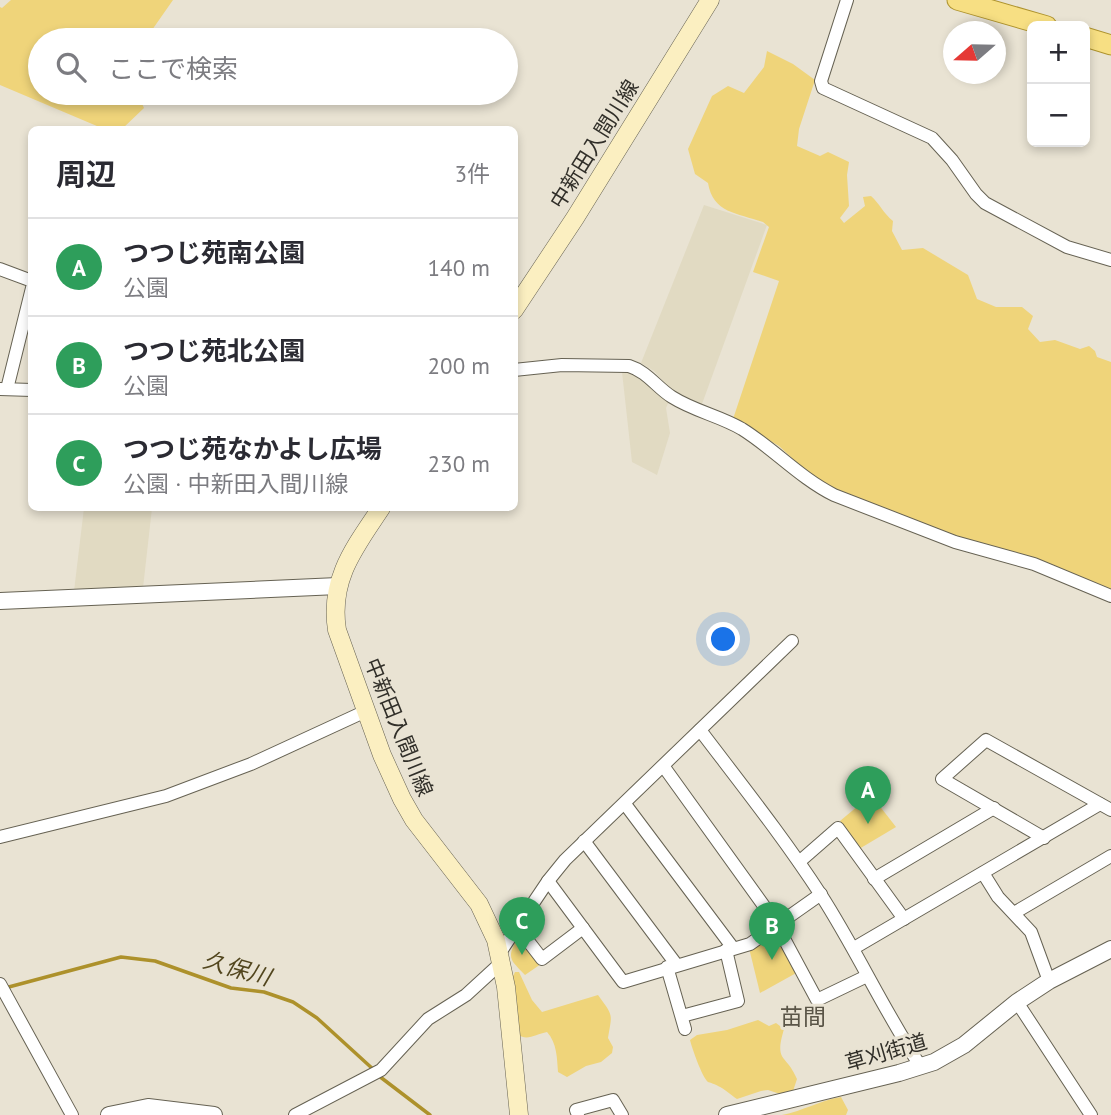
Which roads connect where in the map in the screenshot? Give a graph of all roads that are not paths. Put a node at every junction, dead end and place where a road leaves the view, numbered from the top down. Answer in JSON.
{"nodes":[{"id":1,"x":710,"y":0,"type":"edge"},
{"id":2,"x":847,"y":0,"type":"edge"},
{"id":3,"x":957,"y":0,"type":"edge"},
{"id":4,"x":1030,"y":21,"type":"edge"},
{"id":5,"x":1090,"y":39,"type":"edge"},
{"id":6,"x":1111,"y":45,"type":"edge"},
{"id":7,"x":1111,"y":260,"type":"edge"},
{"id":8,"x":0,"y":269,"type":"edge"},
{"id":9,"x":28,"y":280,"type":"edge"},
{"id":10,"x":28,"y":302,"type":"edge"},
{"id":11,"x":518,"y":304,"type":"edge"},
{"id":12,"x":518,"y":370,"type":"edge"},
{"id":13,"x":4,"y":389,"type":"edge"},
{"id":14,"x":28,"y":390,"type":"edge"},
{"id":15,"x":379,"y":511,"type":"edge"},
{"id":16,"x":338,"y":586,"type":"junction"},
{"id":17,"x":1111,"y":596,"type":"edge"},
{"id":18,"x":0,"y":601,"type":"edge"},
{"id":19,"x":792,"y":641,"type":"dead end"},
{"id":20,"x":366,"y":711,"type":"junction"},
{"id":21,"x":700,"y":730,"type":"junction"},
{"id":22,"x":664,"y":767,"type":"junction"},
{"id":23,"x":625,"y":804,"type":"junction"},
{"id":24,"x":1106,"y":807,"type":"edge"},
{"id":25,"x":994,"y":808,"type":"junction"},
{"id":26,"x":0,"y":837,"type":"edge"},
{"id":27,"x":1044,"y":838,"type":"junction"},
{"id":28,"x":584,"y":841,"type":"junction"},
{"id":29,"x":1111,"y":856,"type":"edge"},
{"id":30,"x":799,"y":862,"type":"junction"},
{"id":31,"x":983,"y":873,"type":"junction"},
{"id":32,"x":874,"y":878,"type":"junction"},
{"id":33,"x":548,"y":881,"type":"junction"},
{"id":34,"x":821,"y":894,"type":"junction"},
{"id":35,"x":1014,"y":913,"type":"junction"},
{"id":36,"x":904,"y":919,"type":"junction"},
{"id":37,"x":776,"y":926,"type":"junction"},
{"id":38,"x":518,"y":928,"type":"junction"},
{"id":39,"x":583,"y":928,"type":"junction"},
{"id":40,"x":854,"y":948,"type":"junction"},
{"id":41,"x":729,"y":949,"type":"junction"},
{"id":42,"x":1111,"y":949,"type":"edge"},
{"id":43,"x":501,"y":958,"type":"junction"},
{"id":44,"x":672,"y":966,"type":"junction"},
{"id":45,"x":867,"y":975,"type":"junction"},
{"id":46,"x":1049,"y":981,"type":"junction"},
{"id":47,"x":3,"y":989,"type":"edge"},
{"id":48,"x":1017,"y":1002,"type":"junction"},
{"id":49,"x":921,"y":1067,"type":"junction"},
{"id":50,"x":72,"y":1115,"type":"edge"},
{"id":51,"x":109,"y":1115,"type":"edge"},
{"id":52,"x":214,"y":1115,"type":"edge"},
{"id":53,"x":295,"y":1115,"type":"edge"},
{"id":54,"x":519,"y":1115,"type":"edge"},
{"id":55,"x":578,"y":1115,"type":"edge"},
{"id":56,"x":622,"y":1115,"type":"edge"},
{"id":57,"x":727,"y":1115,"type":"edge"},
{"id":58,"x":1091,"y":1115,"type":"edge"}],
"edges":[{"from":1,"to":11,"type":"main road","name":"中新田入間川線"},
{"from":2,"to":7,"type":"street"},
{"from":3,"to":4,"type":"main road"},
{"from":5,"to":6,"type":"main road"},
{"from":8,"to":9,"type":"street"},
{"from":10,"to":13,"type":"street"},
{"from":12,"to":17,"type":"street"},
{"from":13,"to":14,"type":"street"},
{"from":15,"to":16,"type":"main road","name":"中新田入間川線"},
{"from":16,"to":18,"type":"street"},
{"from":16,"to":20,"type":"main road","name":"中新田入間川線"},
{"from":19,"to":21,"type":"street"},
{"from":20,"to":26,"type":"street"},
{"from":20,"to":43,"type":"main road","name":"中新田入間川線"},
{"from":21,"to":22,"type":"street"},
{"from":21,"to":30,"type":"street"},
{"from":22,"to":23,"type":"street"},
{"from":22,"to":37,"type":"street"},
{"from":23,"to":28,"type":"street"},
{"from":23,"to":41,"type":"street"},
{"from":24,"to":25,"type":"street"},
{"from":24,"to":27,"type":"street"},
{"from":25,"to":27,"type":"street"},
{"from":25,"to":32,"type":"street"},
{"from":27,"to":31,"type":"street"},
{"from":28,"to":33,"type":"street"},
{"from":28,"to":44,"type":"street"},
{"from":29,"to":35,"type":"street"},
{"from":30,"to":32,"type":"street"},
{"from":30,"to":34,"type":"street"},
{"from":31,"to":35,"type":"street"},
{"from":31,"to":36,"type":"street"},
{"from":32,"to":36,"type":"street"},
{"from":33,"to":38,"type":"street"},
{"from":33,"to":39,"type":"street"},
{"from":34,"to":37,"type":"street"},
{"from":34,"to":40,"type":"street"},
{"from":35,"to":46,"type":"street"},
{"from":36,"to":40,"type":"street"},
{"from":37,"to":41,"type":"street"},
{"from":37,"to":45,"type":"street"},
{"from":38,"to":39,"type":"street"},
{"from":38,"to":43,"type":"street"},
{"from":39,"to":44,"type":"street"},
{"from":40,"to":45,"type":"street"},
{"from":41,"to":44,"type":"street"},
{"from":41,"to":44,"type":"street"},
{"from":42,"to":46,"type":"street","name":"草刈街道"},
{"from":43,"to":53,"type":"street"},
{"from":43,"to":54,"type":"main road","name":"中新田入間川線"},
{"from":45,"to":49,"type":"street"},
{"from":46,"to":48,"type":"street","name":"草刈街道"},
{"from":47,"to":50,"type":"street"},
{"from":48,"to":49,"type":"street","name":"草刈街道"},
{"from":48,"to":58,"type":"street"},
{"from":49,"to":57,"type":"street","name":"草刈街道"},
{"from":51,"to":52,"type":"street"},
{"from":55,"to":56,"type":"street"}]}
